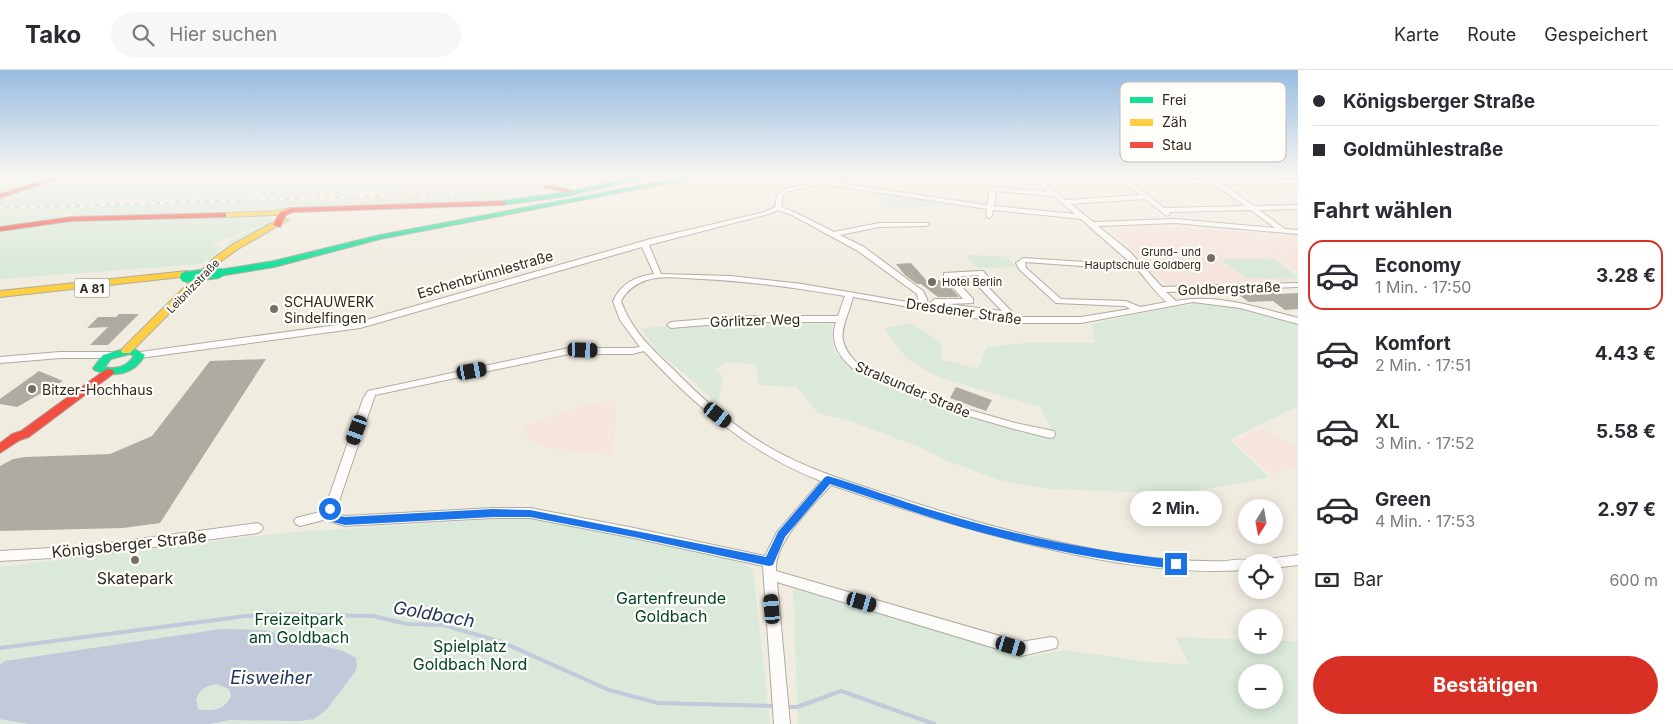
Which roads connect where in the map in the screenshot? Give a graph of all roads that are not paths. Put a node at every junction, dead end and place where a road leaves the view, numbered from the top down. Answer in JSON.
{"nodes":[{"id":1,"x":404,"y":207,"type":"edge"},
{"id":2,"x":527,"y":207,"type":"edge"},
{"id":3,"x":541,"y":207,"type":"edge"},
{"id":4,"x":987,"y":207,"type":"edge"},
{"id":5,"x":990,"y":207,"type":"junction"},
{"id":6,"x":1070,"y":207,"type":"edge"},
{"id":7,"x":1160,"y":207,"type":"edge"},
{"id":8,"x":778,"y":208,"type":"joint"},
{"id":9,"x":1253,"y":208,"type":"junction"},
{"id":10,"x":1298,"y":208,"type":"edge"},
{"id":11,"x":293,"y":210,"type":"junction"},
{"id":12,"x":1164,"y":210,"type":"junction"},
{"id":13,"x":251,"y":213,"type":"junction"},
{"id":14,"x":220,"y":214,"type":"junction"},
{"id":15,"x":989,"y":216,"type":"dead end"},
{"id":16,"x":1084,"y":217,"type":"junction"},
{"id":17,"x":1175,"y":221,"type":"junction"},
{"id":18,"x":278,"y":222,"type":"junction"},
{"id":19,"x":926,"y":224,"type":"dead end"},
{"id":20,"x":1092,"y":224,"type":"junction"},
{"id":21,"x":0,"y":229,"type":"edge"},
{"id":22,"x":1284,"y":231,"type":"junction"},
{"id":23,"x":1298,"y":232,"type":"edge"},
{"id":24,"x":834,"y":234,"type":"junction"},
{"id":25,"x":643,"y":244,"type":"junction"},
{"id":26,"x":1141,"y":268,"type":"junction"},
{"id":27,"x":220,"y":272,"type":"junction"},
{"id":28,"x":658,"y":275,"type":"junction"},
{"id":29,"x":1298,"y":285,"type":"edge"},
{"id":30,"x":1160,"y":290,"type":"junction"},
{"id":31,"x":850,"y":293,"type":"junction"},
{"id":32,"x":0,"y":296,"type":"edge"},
{"id":33,"x":1173,"y":302,"type":"junction"},
{"id":34,"x":924,"y":307,"type":"junction"},
{"id":35,"x":1139,"y":309,"type":"junction"},
{"id":36,"x":1010,"y":315,"type":"joint"},
{"id":37,"x":840,"y":319,"type":"junction"},
{"id":38,"x":1298,"y":321,"type":"edge"},
{"id":39,"x":672,"y":325,"type":"dead end"},
{"id":40,"x":647,"y":348,"type":"junction"},
{"id":41,"x":196,"y":349,"type":"junction"},
{"id":42,"x":134,"y":352,"type":"junction"},
{"id":43,"x":111,"y":354,"type":"junction"},
{"id":44,"x":0,"y":360,"type":"edge"},
{"id":45,"x":132,"y":365,"type":"junction"},
{"id":46,"x":103,"y":369,"type":"junction"},
{"id":47,"x":1050,"y":434,"type":"dead end"},
{"id":48,"x":0,"y":449,"type":"edge"},
{"id":49,"x":828,"y":480,"type":"junction"},
{"id":50,"x":329,"y":514,"type":"junction"},
{"id":51,"x":300,"y":521,"type":"dead end"},
{"id":52,"x":257,"y":528,"type":"dead end"},
{"id":53,"x":0,"y":556,"type":"edge"},
{"id":54,"x":1298,"y":560,"type":"edge"},
{"id":55,"x":1283,"y":562,"type":"edge"},
{"id":56,"x":1238,"y":565,"type":"edge"},
{"id":57,"x":769,"y":568,"type":"junction"},
{"id":58,"x":1051,"y":644,"type":"dead end"},
{"id":59,"x":782,"y":721,"type":"edge"}],
"edges":[{"from":1,"to":11,"type":"main road"},
{"from":2,"to":27,"type":"main road","number":"A 81"},
{"from":3,"to":27,"type":"main road","number":"A 81"},
{"from":4,"to":5,"type":"street"},
{"from":5,"to":15,"type":"street"},
{"from":5,"to":16,"type":"street"},
{"from":6,"to":16,"type":"street"},
{"from":7,"to":12,"type":"street"},
{"from":8,"to":24,"type":"street"},
{"from":8,"to":25,"type":"street","name":"Eschenbrünnlestraße"},
{"from":9,"to":10,"type":"street"},
{"from":9,"to":12,"type":"street"},
{"from":9,"to":22,"type":"street"},
{"from":11,"to":13,"type":"main road"},
{"from":11,"to":14,"type":"main road"},
{"from":11,"to":18,"type":"main road","name":"Leibnizstraße"},
{"from":12,"to":17,"type":"street"},
{"from":13,"to":14,"type":"main road"},
{"from":13,"to":18,"type":"main road"},
{"from":14,"to":21,"type":"main road"},
{"from":16,"to":20,"type":"street"},
{"from":17,"to":20,"type":"street"},
{"from":17,"to":22,"type":"street"},
{"from":18,"to":42,"type":"main road","name":"Leibnizstraße"},
{"from":19,"to":24,"type":"street"},
{"from":20,"to":26,"type":"street"},
{"from":22,"to":23,"type":"street"},
{"from":24,"to":34,"type":"street"},
{"from":25,"to":28,"type":"street"},
{"from":25,"to":41,"type":"street","name":"Eschenbrünnlestraße"},
{"from":26,"to":30,"type":"street"},
{"from":26,"to":35,"type":"street"},
{"from":27,"to":32,"type":"main road","number":"A 81","bridge":true},
{"from":28,"to":31,"type":"street","name":"Dresdener Straße"},
{"from":28,"to":40,"type":"street"},
{"from":29,"to":30,"type":"street","name":"Goldbergstraße"},
{"from":30,"to":33,"type":"street"},
{"from":31,"to":34,"type":"street","name":"Dresdener Straße"},
{"from":31,"to":37,"type":"street","name":"Stralsunder Straße"},
{"from":33,"to":35,"type":"street","name":"Dresdener Straße"},
{"from":33,"to":38,"type":"street","name":"Dresdener Straße"},
{"from":34,"to":35,"type":"street","name":"Dresdener Straße"},
{"from":36,"to":36,"type":"street"},
{"from":37,"to":39,"type":"street","name":"Görlitzer Weg"},
{"from":37,"to":47,"type":"street","name":"Stralsunder Straße"},
{"from":40,"to":49,"type":"street"},
{"from":40,"to":50,"type":"street"},
{"from":41,"to":42,"type":"street","name":"Eschenbrünnlestraße"},
{"from":41,"to":45,"type":"street","name":"Eschenbrünnlestraße"},
{"from":42,"to":43,"type":"main road"},
{"from":42,"to":45,"type":"main road","name":"Leibnizstraße"},
{"from":43,"to":44,"type":"street"},
{"from":43,"to":46,"type":"main road"},
{"from":44,"to":46,"type":"street"},
{"from":45,"to":46,"type":"main road"},
{"from":46,"to":48,"type":"main road"},
{"from":49,"to":56,"type":"street"},
{"from":49,"to":57,"type":"street"},
{"from":50,"to":51,"type":"street"},
{"from":50,"to":57,"type":"street"},
{"from":52,"to":53,"type":"street","name":"Königsberger Straße"},
{"from":54,"to":55,"type":"street"},
{"from":57,"to":58,"type":"street"},
{"from":57,"to":59,"type":"street"}]}
